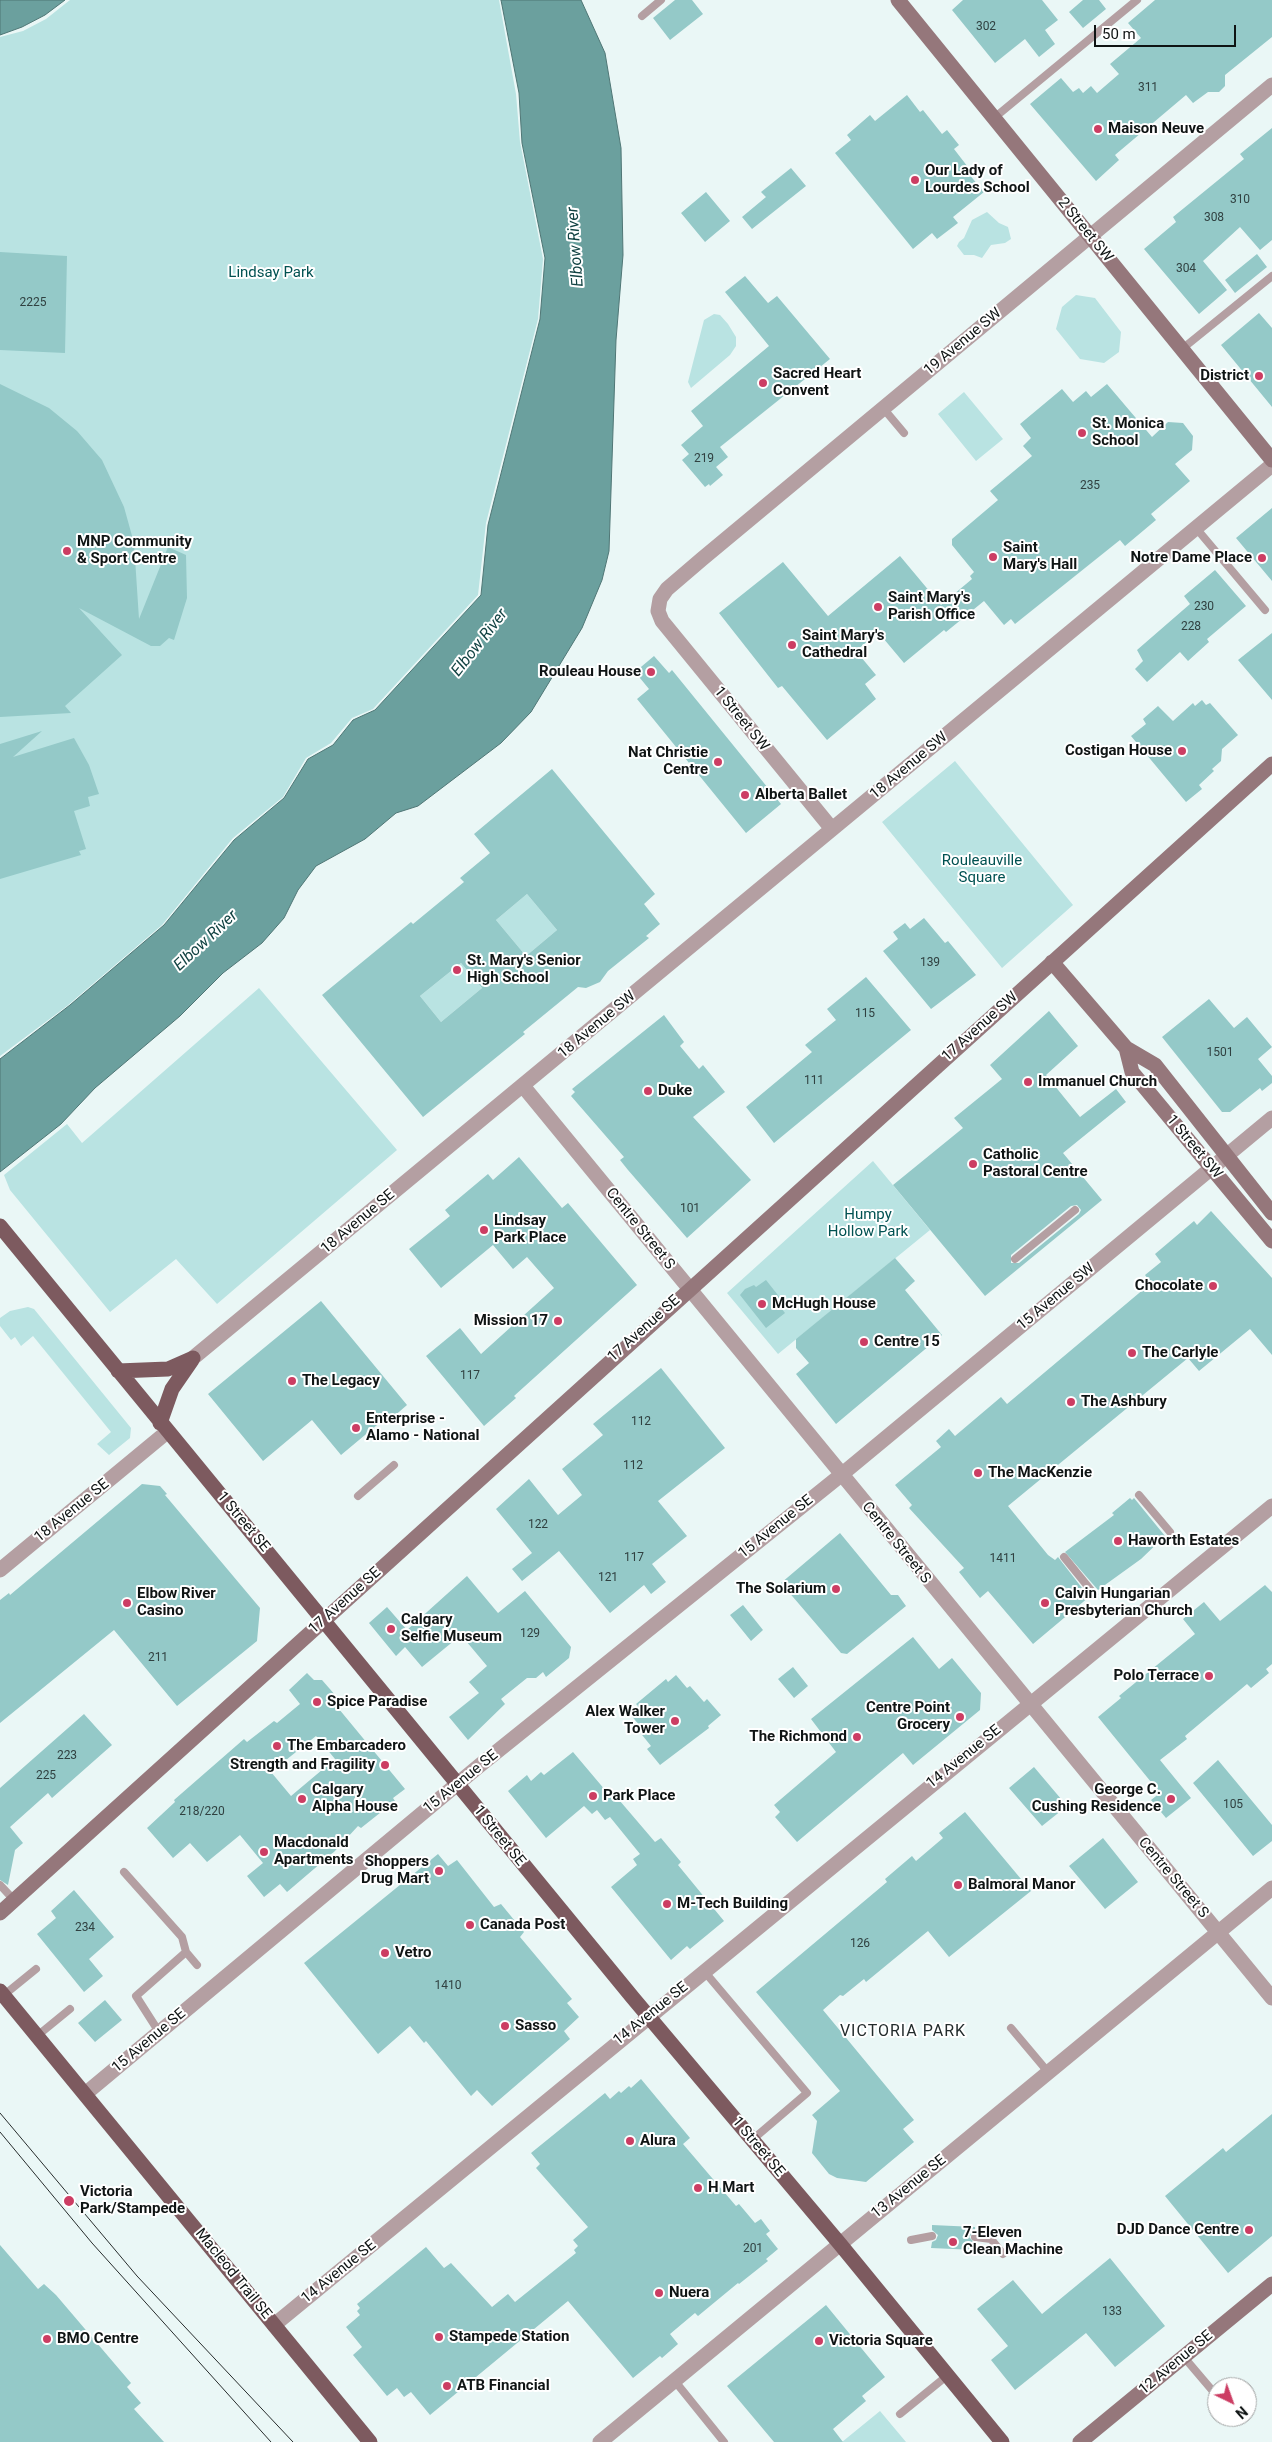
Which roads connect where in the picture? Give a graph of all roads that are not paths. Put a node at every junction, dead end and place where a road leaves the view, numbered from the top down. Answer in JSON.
{"nodes":[{"id":1,"x":661,"y":0,"type":"edge"},
{"id":2,"x":1137,"y":0,"type":"edge"},
{"id":3,"x":900,"y":1,"type":"edge"},
{"id":4,"x":642,"y":16,"type":"dead end"},
{"id":5,"x":1272,"y":85,"type":"edge"},
{"id":6,"x":994,"y":118,"type":"junction"},
{"id":7,"x":1090,"y":236,"type":"junction"},
{"id":8,"x":1272,"y":276,"type":"edge"},
{"id":9,"x":1182,"y":349,"type":"junction"},
{"id":10,"x":883,"y":408,"type":"junction"},
{"id":11,"x":904,"y":433,"type":"dead end"},
{"id":12,"x":1272,"y":460,"type":"edge"},
{"id":13,"x":1272,"y":465,"type":"edge"},
{"id":14,"x":1196,"y":528,"type":"junction"},
{"id":15,"x":659,"y":604,"type":"joint"},
{"id":16,"x":1265,"y":610,"type":"dead end"},
{"id":17,"x":1272,"y":764,"type":"edge"},
{"id":18,"x":832,"y":829,"type":"junction"},
{"id":19,"x":1052,"y":962,"type":"junction"},
{"id":20,"x":1126,"y":1048,"type":"junction"},
{"id":21,"x":522,"y":1086,"type":"junction"},
{"id":22,"x":1272,"y":1118,"type":"edge"},
{"id":23,"x":1227,"y":1155,"type":"junction"},
{"id":24,"x":1212,"y":1168,"type":"junction"},
{"id":25,"x":1075,"y":1210,"type":"dead end"},
{"id":26,"x":1272,"y":1213,"type":"edge"},
{"id":27,"x":0,"y":1226,"type":"edge"},
{"id":28,"x":1272,"y":1241,"type":"edge"},
{"id":29,"x":1015,"y":1259,"type":"dead end"},
{"id":30,"x":688,"y":1289,"type":"junction"},
{"id":31,"x":193,"y":1358,"type":"junction"},
{"id":32,"x":118,"y":1371,"type":"junction"},
{"id":33,"x":164,"y":1427,"type":"junction"},
{"id":34,"x":394,"y":1465,"type":"dead end"},
{"id":35,"x":840,"y":1475,"type":"junction"},
{"id":36,"x":1139,"y":1494,"type":"dead end"},
{"id":37,"x":358,"y":1496,"type":"dead end"},
{"id":38,"x":1272,"y":1506,"type":"edge"},
{"id":39,"x":1170,"y":1532,"type":"dead end"},
{"id":40,"x":1064,"y":1557,"type":"dead end"},
{"id":41,"x":0,"y":1570,"type":"edge"},
{"id":42,"x":1094,"y":1594,"type":"dead end"},
{"id":43,"x":325,"y":1620,"type":"junction"},
{"id":44,"x":1029,"y":1704,"type":"junction"},
{"id":45,"x":457,"y":1784,"type":"junction"},
{"id":46,"x":124,"y":1872,"type":"dead end"},
{"id":47,"x":0,"y":1885,"type":"edge"},
{"id":48,"x":1272,"y":1888,"type":"edge"},
{"id":49,"x":14,"y":1900,"type":"junction"},
{"id":50,"x":0,"y":1913,"type":"edge"},
{"id":51,"x":1218,"y":1932,"type":"junction"},
{"id":52,"x":186,"y":1952,"type":"junction"},
{"id":53,"x":197,"y":1965,"type":"dead end"},
{"id":54,"x":36,"y":1969,"type":"dead end"},
{"id":55,"x":704,"y":1971,"type":"junction"},
{"id":56,"x":2,"y":1993,"type":"edge"},
{"id":57,"x":1272,"y":1998,"type":"edge"},
{"id":58,"x":70,"y":2009,"type":"dead end"},
{"id":59,"x":648,"y":2016,"type":"junction"},
{"id":60,"x":1011,"y":2028,"type":"dead end"},
{"id":61,"x":159,"y":2032,"type":"junction"},
{"id":62,"x":37,"y":2036,"type":"junction"},
{"id":63,"x":1048,"y":2072,"type":"junction"},
{"id":64,"x":85,"y":2094,"type":"junction"},
{"id":65,"x":752,"y":2140,"type":"junction"},
{"id":66,"x":932,"y":2236,"type":"dead end"},
{"id":67,"x":975,"y":2237,"type":"dead end"},
{"id":68,"x":911,"y":2240,"type":"dead end"},
{"id":69,"x":840,"y":2244,"type":"junction"},
{"id":70,"x":1003,"y":2254,"type":"dead end"},
{"id":71,"x":1272,"y":2284,"type":"edge"},
{"id":72,"x":274,"y":2325,"type":"junction"},
{"id":73,"x":1184,"y":2356,"type":"junction"},
{"id":74,"x":948,"y":2375,"type":"junction"},
{"id":75,"x":674,"y":2380,"type":"junction"},
{"id":76,"x":1207,"y":2384,"type":"edge"},
{"id":77,"x":900,"y":2414,"type":"dead end"},
{"id":78,"x":370,"y":2442,"type":"edge"},
{"id":79,"x":600,"y":2442,"type":"edge"},
{"id":80,"x":724,"y":2442,"type":"edge"},
{"id":81,"x":1002,"y":2442,"type":"edge"},
{"id":82,"x":1080,"y":2442,"type":"edge"}],
"edges":[{"from":1,"to":4,"type":"lane"},
{"from":2,"to":6,"type":"lane"},
{"from":3,"to":6,"type":"main road","name":"2 Street SW"},
{"from":5,"to":7,"type":"street","name":"19 Avenue SW"},
{"from":6,"to":7,"type":"main road","name":"2 Street SW"},
{"from":7,"to":9,"type":"main road","name":"2 Street SW"},
{"from":7,"to":10,"type":"street","name":"19 Avenue SW"},
{"from":8,"to":9,"type":"lane"},
{"from":9,"to":12,"type":"main road","name":"2 Street SW"},
{"from":10,"to":11,"type":"lane"},
{"from":10,"to":15,"type":"street","name":"19 Avenue SW"},
{"from":13,"to":14,"type":"street","name":"18 Avenue SW"},
{"from":14,"to":16,"type":"lane"},
{"from":14,"to":18,"type":"street","name":"18 Avenue SW"},
{"from":15,"to":18,"type":"street","name":"1 Street SW"},
{"from":17,"to":19,"type":"main road","name":"17 Avenue SW"},
{"from":18,"to":21,"type":"street","name":"18 Avenue SW"},
{"from":19,"to":20,"type":"main road","name":"1 Street SW"},
{"from":19,"to":30,"type":"main road","name":"17 Avenue SW"},
{"from":20,"to":23,"type":"main road","name":"1 Street SW"},
{"from":20,"to":24,"type":"main road","name":"1 Street SW"},
{"from":21,"to":30,"type":"street","name":"Centre Street S"},
{"from":21,"to":31,"type":"street","name":"18 Avenue SE"},
{"from":22,"to":23,"type":"street","name":"15 Avenue SW"},
{"from":23,"to":24,"type":"street","name":"15 Avenue SW"},
{"from":23,"to":26,"type":"main road","name":"1 Street SW"},
{"from":24,"to":28,"type":"main road","name":"1 Street SW"},
{"from":24,"to":35,"type":"street","name":"15 Avenue SW"},
{"from":25,"to":29,"type":"lane"},
{"from":27,"to":32,"type":"main road","name":"1 Street SE"},
{"from":30,"to":35,"type":"street","name":"Centre Street S"},
{"from":30,"to":43,"type":"main road","name":"17 Avenue SE"},
{"from":31,"to":32,"type":"main road"},
{"from":31,"to":33,"type":"main road"},
{"from":32,"to":33,"type":"main road","name":"1 Street SE"},
{"from":33,"to":41,"type":"street","name":"18 Avenue SE"},
{"from":33,"to":43,"type":"main road","name":"1 Street SE"},
{"from":34,"to":37,"type":"lane"},
{"from":35,"to":44,"type":"street","name":"Centre Street S"},
{"from":35,"to":45,"type":"street","name":"15 Avenue SE"},
{"from":36,"to":39,"type":"lane"},
{"from":38,"to":44,"type":"street","name":"14 Avenue SE"},
{"from":40,"to":42,"type":"lane"},
{"from":43,"to":45,"type":"main road","name":"1 Street SE"},
{"from":43,"to":49,"type":"main road","name":"17 Avenue SE"},
{"from":44,"to":51,"type":"street","name":"Centre Street S"},
{"from":44,"to":55,"type":"street","name":"14 Avenue SE"},
{"from":45,"to":59,"type":"main road","name":"1 Street SE"},
{"from":45,"to":61,"type":"street","name":"15 Avenue SE"},
{"from":46,"to":52,"type":"lane"},
{"from":47,"to":49,"type":"lane"},
{"from":48,"to":51,"type":"street","name":"13 Avenue SE"},
{"from":49,"to":50,"type":"main road","name":"17 Avenue SE"},
{"from":51,"to":57,"type":"street","name":"Centre Street S"},
{"from":51,"to":63,"type":"street","name":"13 Avenue SE"},
{"from":52,"to":53,"type":"lane"},
{"from":52,"to":61,"type":"lane"},
{"from":54,"to":56,"type":"lane"},
{"from":55,"to":59,"type":"street","name":"14 Avenue SE"},
{"from":55,"to":65,"type":"lane"},
{"from":56,"to":62,"type":"main road","name":"Macleod Trail SE"},
{"from":58,"to":62,"type":"lane"},
{"from":59,"to":65,"type":"main road","name":"1 Street SE"},
{"from":59,"to":72,"type":"street","name":"14 Avenue SE"},
{"from":60,"to":63,"type":"lane"},
{"from":61,"to":64,"type":"street","name":"15 Avenue SE"},
{"from":62,"to":64,"type":"main road","name":"Macleod Trail SE"},
{"from":63,"to":69,"type":"street","name":"13 Avenue SE"},
{"from":64,"to":72,"type":"main road","name":"Macleod Trail SE"},
{"from":65,"to":69,"type":"main road","name":"1 Street SE"},
{"from":66,"to":68,"type":"lane"},
{"from":67,"to":70,"type":"lane"},
{"from":69,"to":74,"type":"main road","name":"1 Street SE"},
{"from":69,"to":75,"type":"street","name":"13 Avenue SE"},
{"from":71,"to":73,"type":"main road","name":"12 Avenue SE"},
{"from":72,"to":78,"type":"main road","name":"Macleod Trail SE"},
{"from":73,"to":76,"type":"lane"},
{"from":73,"to":82,"type":"main road","name":"12 Avenue SE"},
{"from":74,"to":77,"type":"lane"},
{"from":74,"to":81,"type":"main road","name":"1 Street SE"},
{"from":75,"to":79,"type":"street","name":"13 Avenue SE"},
{"from":75,"to":80,"type":"lane"}]}
